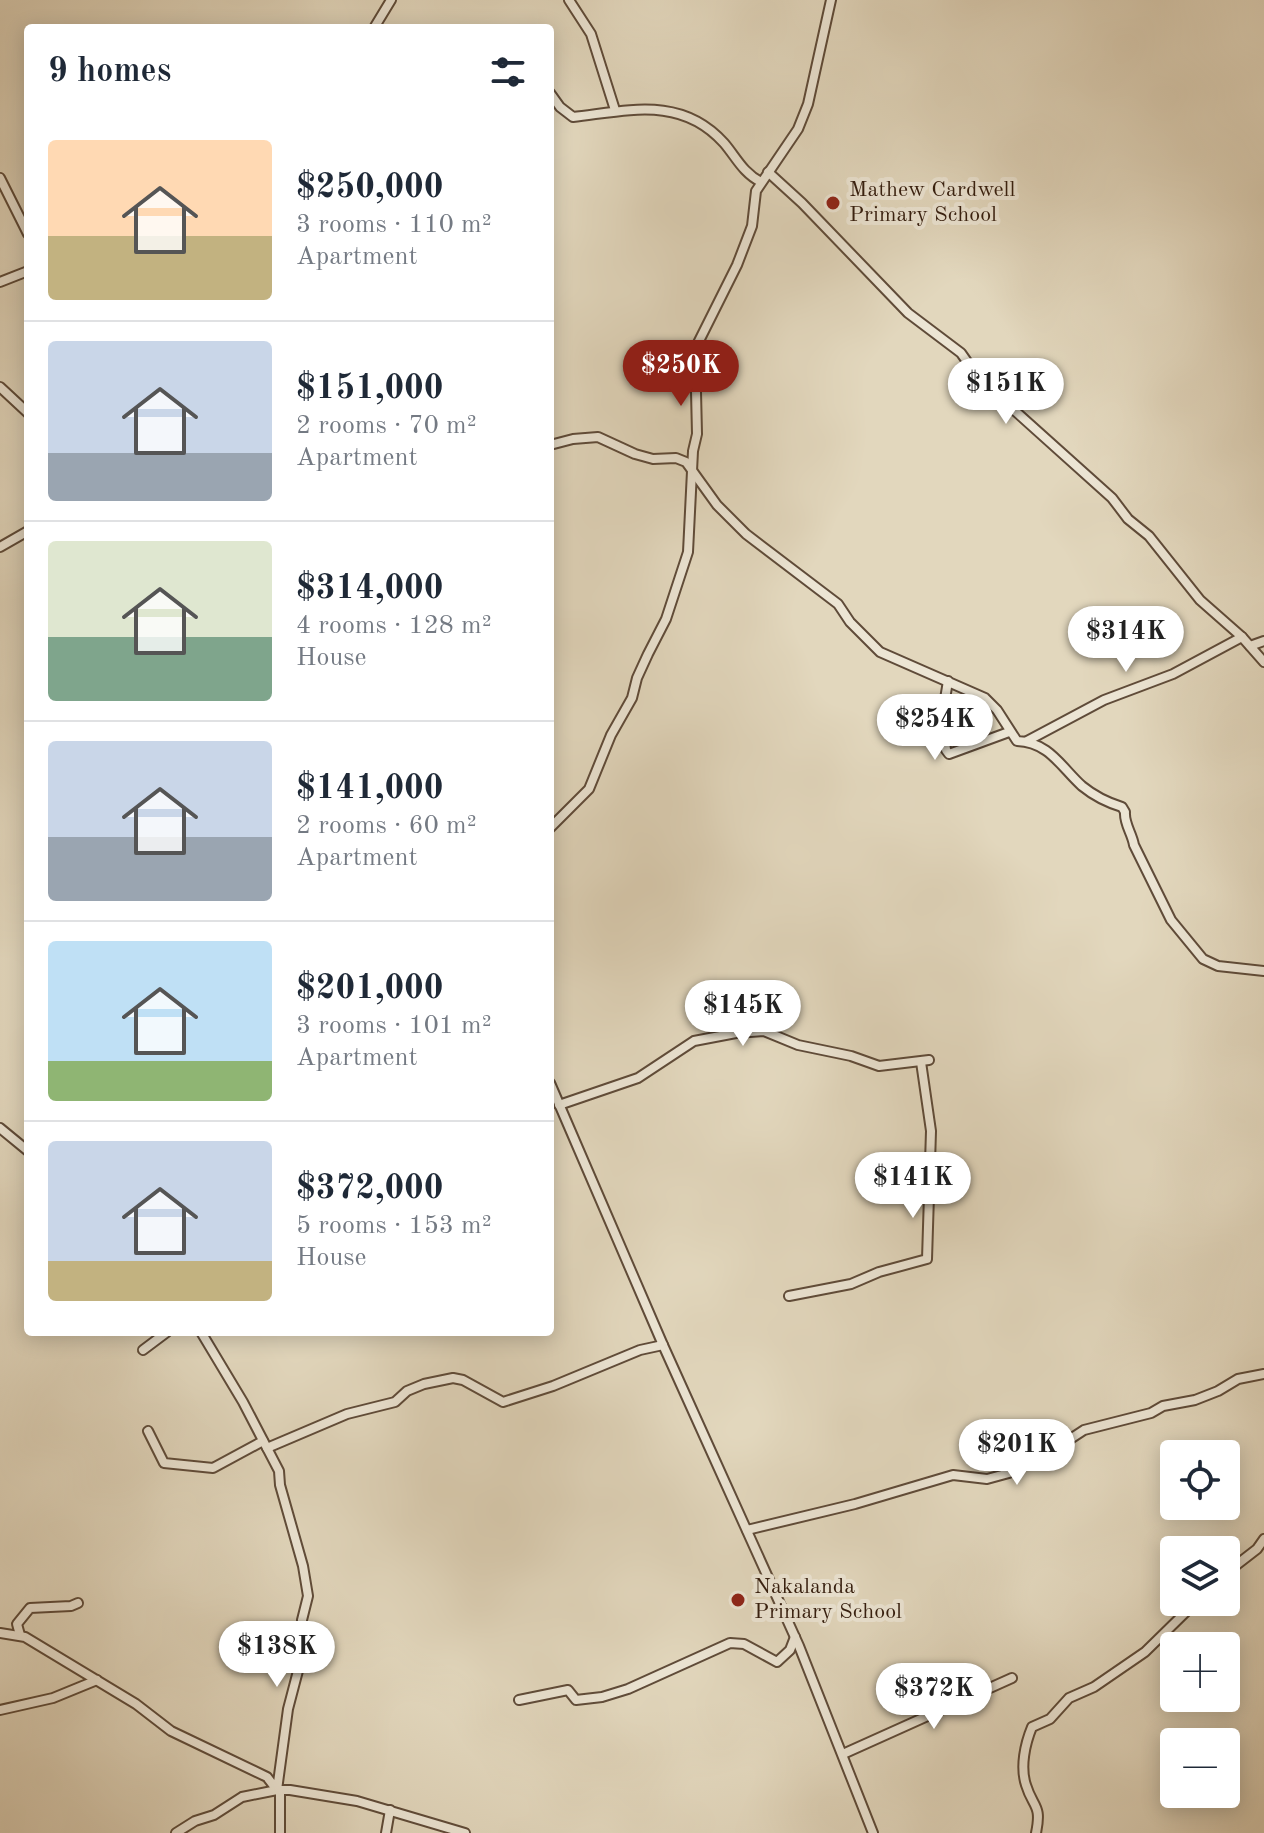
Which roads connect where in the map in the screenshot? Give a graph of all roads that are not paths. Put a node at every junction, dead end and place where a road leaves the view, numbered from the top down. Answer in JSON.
{"nodes":[{"id":1,"x":391,"y":0,"type":"edge"},
{"id":2,"x":569,"y":0,"type":"edge"},
{"id":3,"x":831,"y":0,"type":"edge"},
{"id":4,"x":376,"y":24,"type":"edge"},
{"id":5,"x":554,"y":99,"type":"edge"},
{"id":6,"x":615,"y":110,"type":"junction"},
{"id":7,"x":768,"y":172,"type":"junction"},
{"id":8,"x":0,"y":178,"type":"edge"},
{"id":9,"x":761,"y":182,"type":"junction"},
{"id":10,"x":24,"y":226,"type":"edge"},
{"id":11,"x":24,"y":273,"type":"edge"},
{"id":12,"x":0,"y":282,"type":"edge"},
{"id":13,"x":0,"y":387,"type":"edge"},
{"id":14,"x":24,"y":409,"type":"edge"},
{"id":15,"x":554,"y":444,"type":"edge"},
{"id":16,"x":692,"y":468,"type":"junction"},
{"id":17,"x":24,"y":533,"type":"edge"},
{"id":18,"x":0,"y":547,"type":"edge"},
{"id":19,"x":1242,"y":637,"type":"junction"},
{"id":20,"x":1264,"y":641,"type":"edge"},
{"id":21,"x":1250,"y":646,"type":"junction"},
{"id":22,"x":1264,"y":662,"type":"edge"},
{"id":23,"x":948,"y":681,"type":"junction"},
{"id":24,"x":1009,"y":732,"type":"junction"},
{"id":25,"x":1027,"y":741,"type":"junction"},
{"id":26,"x":554,"y":824,"type":"edge"},
{"id":27,"x":1264,"y":971,"type":"edge"},
{"id":28,"x":554,"y":1093,"type":"edge"},
{"id":29,"x":559,"y":1105,"type":"junction"},
{"id":30,"x":0,"y":1128,"type":"edge"},
{"id":31,"x":24,"y":1148,"type":"edge"},
{"id":32,"x":789,"y":1296,"type":"dead end"},
{"id":33,"x":162,"y":1336,"type":"edge"},
{"id":34,"x":203,"y":1336,"type":"edge"},
{"id":35,"x":663,"y":1345,"type":"junction"},
{"id":36,"x":143,"y":1350,"type":"dead end"},
{"id":37,"x":1264,"y":1374,"type":"edge"},
{"id":38,"x":148,"y":1431,"type":"dead end"},
{"id":39,"x":265,"y":1445,"type":"junction"},
{"id":40,"x":747,"y":1530,"type":"junction"},
{"id":41,"x":1264,"y":1539,"type":"edge"},
{"id":42,"x":1240,"y":1562,"type":"edge"},
{"id":43,"x":78,"y":1603,"type":"dead end"},
{"id":44,"x":1182,"y":1616,"type":"edge"},
{"id":45,"x":0,"y":1633,"type":"edge"},
{"id":46,"x":20,"y":1635,"type":"junction"},
{"id":47,"x":795,"y":1637,"type":"junction"},
{"id":48,"x":1012,"y":1678,"type":"dead end"},
{"id":49,"x":97,"y":1680,"type":"junction"},
{"id":50,"x":519,"y":1700,"type":"dead end"},
{"id":51,"x":0,"y":1710,"type":"edge"},
{"id":52,"x":843,"y":1754,"type":"junction"},
{"id":53,"x":278,"y":1790,"type":"junction"},
{"id":54,"x":390,"y":1810,"type":"junction"},
{"id":55,"x":176,"y":1833,"type":"edge"},
{"id":56,"x":280,"y":1833,"type":"edge"},
{"id":57,"x":386,"y":1833,"type":"edge"},
{"id":58,"x":465,"y":1833,"type":"edge"},
{"id":59,"x":873,"y":1833,"type":"edge"},
{"id":60,"x":1036,"y":1833,"type":"edge"}],
"edges":[{"from":1,"to":4,"type":"street"},
{"from":2,"to":6,"type":"street"},
{"from":3,"to":7,"type":"street"},
{"from":5,"to":6,"type":"street"},
{"from":6,"to":9,"type":"street"},
{"from":7,"to":9,"type":"street"},
{"from":7,"to":19,"type":"street"},
{"from":8,"to":10,"type":"street"},
{"from":9,"to":16,"type":"street"},
{"from":11,"to":12,"type":"street"},
{"from":13,"to":14,"type":"street"},
{"from":15,"to":16,"type":"street"},
{"from":16,"to":23,"type":"street"},
{"from":16,"to":26,"type":"street"},
{"from":17,"to":18,"type":"street"},
{"from":19,"to":21,"type":"street"},
{"from":19,"to":25,"type":"street"},
{"from":20,"to":21,"type":"street"},
{"from":21,"to":22,"type":"street"},
{"from":23,"to":24,"type":"street"},
{"from":23,"to":24,"type":"street"},
{"from":24,"to":25,"type":"street"},
{"from":25,"to":27,"type":"street"},
{"from":28,"to":29,"type":"street"},
{"from":29,"to":32,"type":"street"},
{"from":29,"to":35,"type":"street"},
{"from":30,"to":31,"type":"street"},
{"from":33,"to":36,"type":"street"},
{"from":34,"to":39,"type":"street"},
{"from":35,"to":39,"type":"street"},
{"from":35,"to":40,"type":"street"},
{"from":37,"to":40,"type":"street"},
{"from":38,"to":39,"type":"street"},
{"from":39,"to":53,"type":"street"},
{"from":40,"to":47,"type":"street"},
{"from":41,"to":42,"type":"street"},
{"from":43,"to":46,"type":"street"},
{"from":44,"to":60,"type":"street"},
{"from":45,"to":46,"type":"street"},
{"from":46,"to":49,"type":"street"},
{"from":47,"to":50,"type":"street"},
{"from":47,"to":52,"type":"street"},
{"from":48,"to":52,"type":"street"},
{"from":49,"to":51,"type":"street"},
{"from":49,"to":53,"type":"street"},
{"from":52,"to":59,"type":"street"},
{"from":53,"to":54,"type":"street"},
{"from":53,"to":55,"type":"street"},
{"from":53,"to":56,"type":"street"},
{"from":54,"to":57,"type":"street"},
{"from":54,"to":58,"type":"street"}]}
